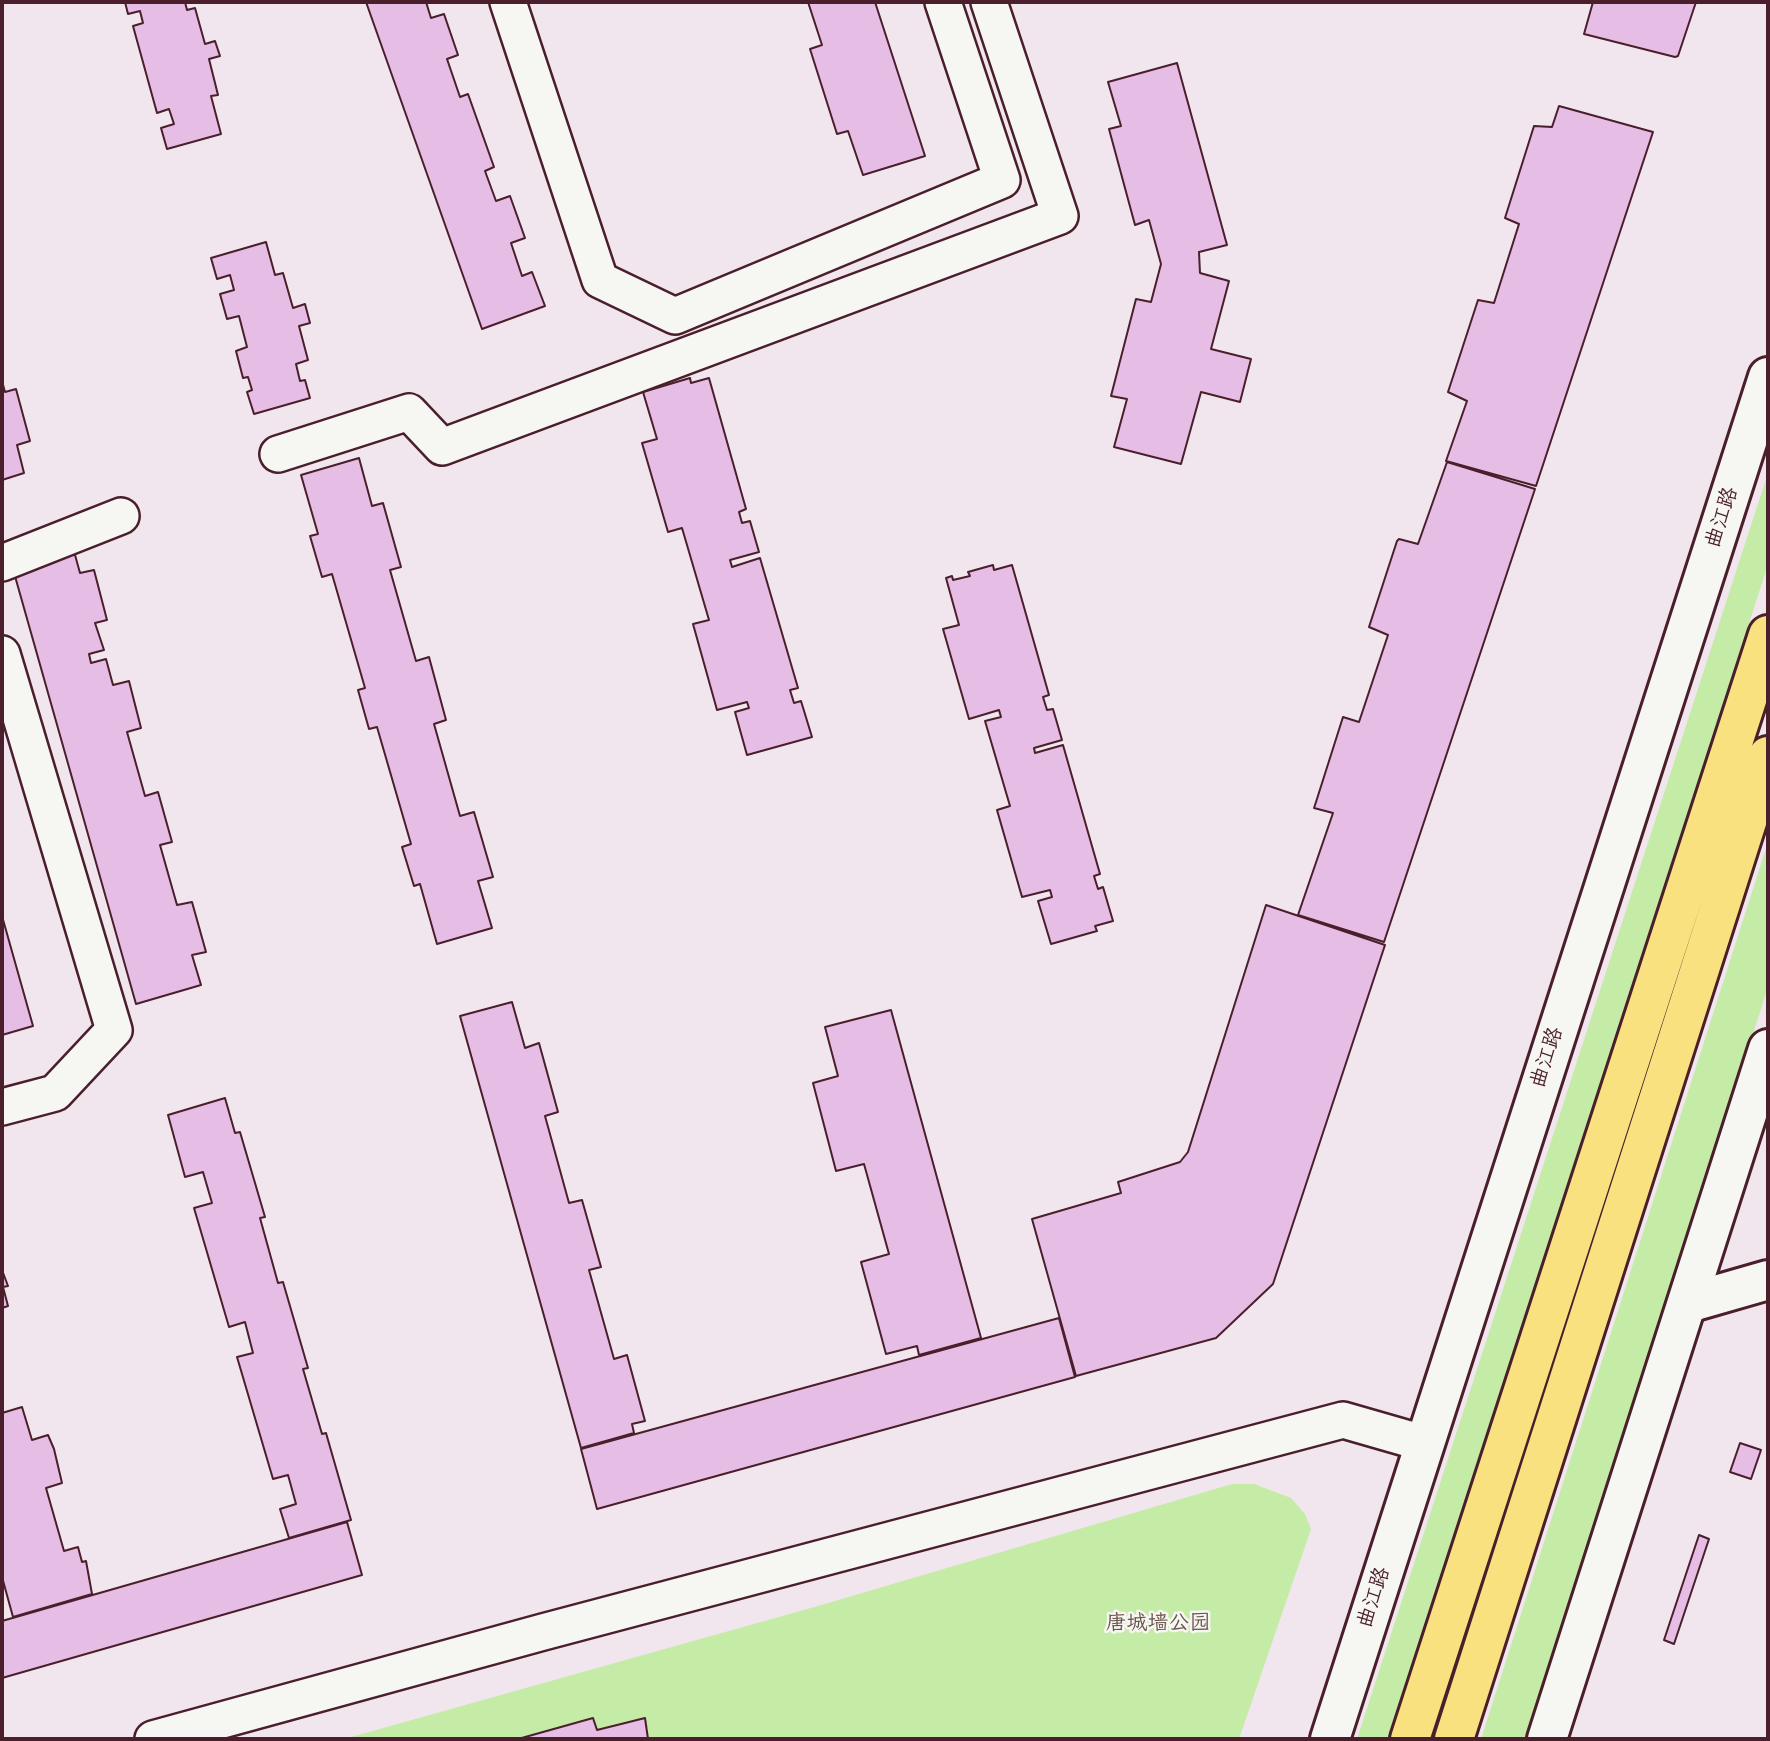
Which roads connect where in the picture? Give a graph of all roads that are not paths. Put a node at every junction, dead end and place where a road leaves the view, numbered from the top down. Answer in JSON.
{"nodes":[{"id":1,"x":508,"y":2,"type":"edge"},
{"id":2,"x":943,"y":2,"type":"edge"},
{"id":3,"x":989,"y":2,"type":"edge"},
{"id":4,"x":1768,"y":377,"type":"edge"},
{"id":5,"x":278,"y":454,"type":"dead end"},
{"id":6,"x":121,"y":516,"type":"dead end"},
{"id":7,"x":2,"y":563,"type":"edge"},
{"id":8,"x":1768,"y":635,"type":"edge"},
{"id":9,"x":2,"y":654,"type":"edge"},
{"id":10,"x":1768,"y":756,"type":"edge"},
{"id":11,"x":1768,"y":1049,"type":"edge"},
{"id":12,"x":2,"y":1107,"type":"edge"},
{"id":13,"x":1768,"y":1280,"type":"edge"},
{"id":14,"x":1688,"y":1303,"type":"junction"},
{"id":15,"x":1423,"y":1443,"type":"junction"},
{"id":16,"x":153,"y":1739,"type":"edge"},
{"id":17,"x":1330,"y":1739,"type":"edge"},
{"id":18,"x":1410,"y":1739,"type":"edge"},
{"id":19,"x":1454,"y":1739,"type":"edge"},
{"id":20,"x":1547,"y":1739,"type":"edge"}],
"edges":[{"from":1,"to":2,"type":"street"},
{"from":3,"to":5,"type":"street"},
{"from":4,"to":15,"type":"main road","name":"曲江路"},
{"from":6,"to":7,"type":"street"},
{"from":8,"to":18,"type":"highway"},
{"from":9,"to":12,"type":"street"},
{"from":10,"to":19,"type":"highway"},
{"from":11,"to":14,"type":"main road"},
{"from":13,"to":14,"type":"main road"},
{"from":14,"to":20,"type":"main road"},
{"from":15,"to":16,"type":"street"},
{"from":15,"to":17,"type":"main road","name":"曲江路"}]}
